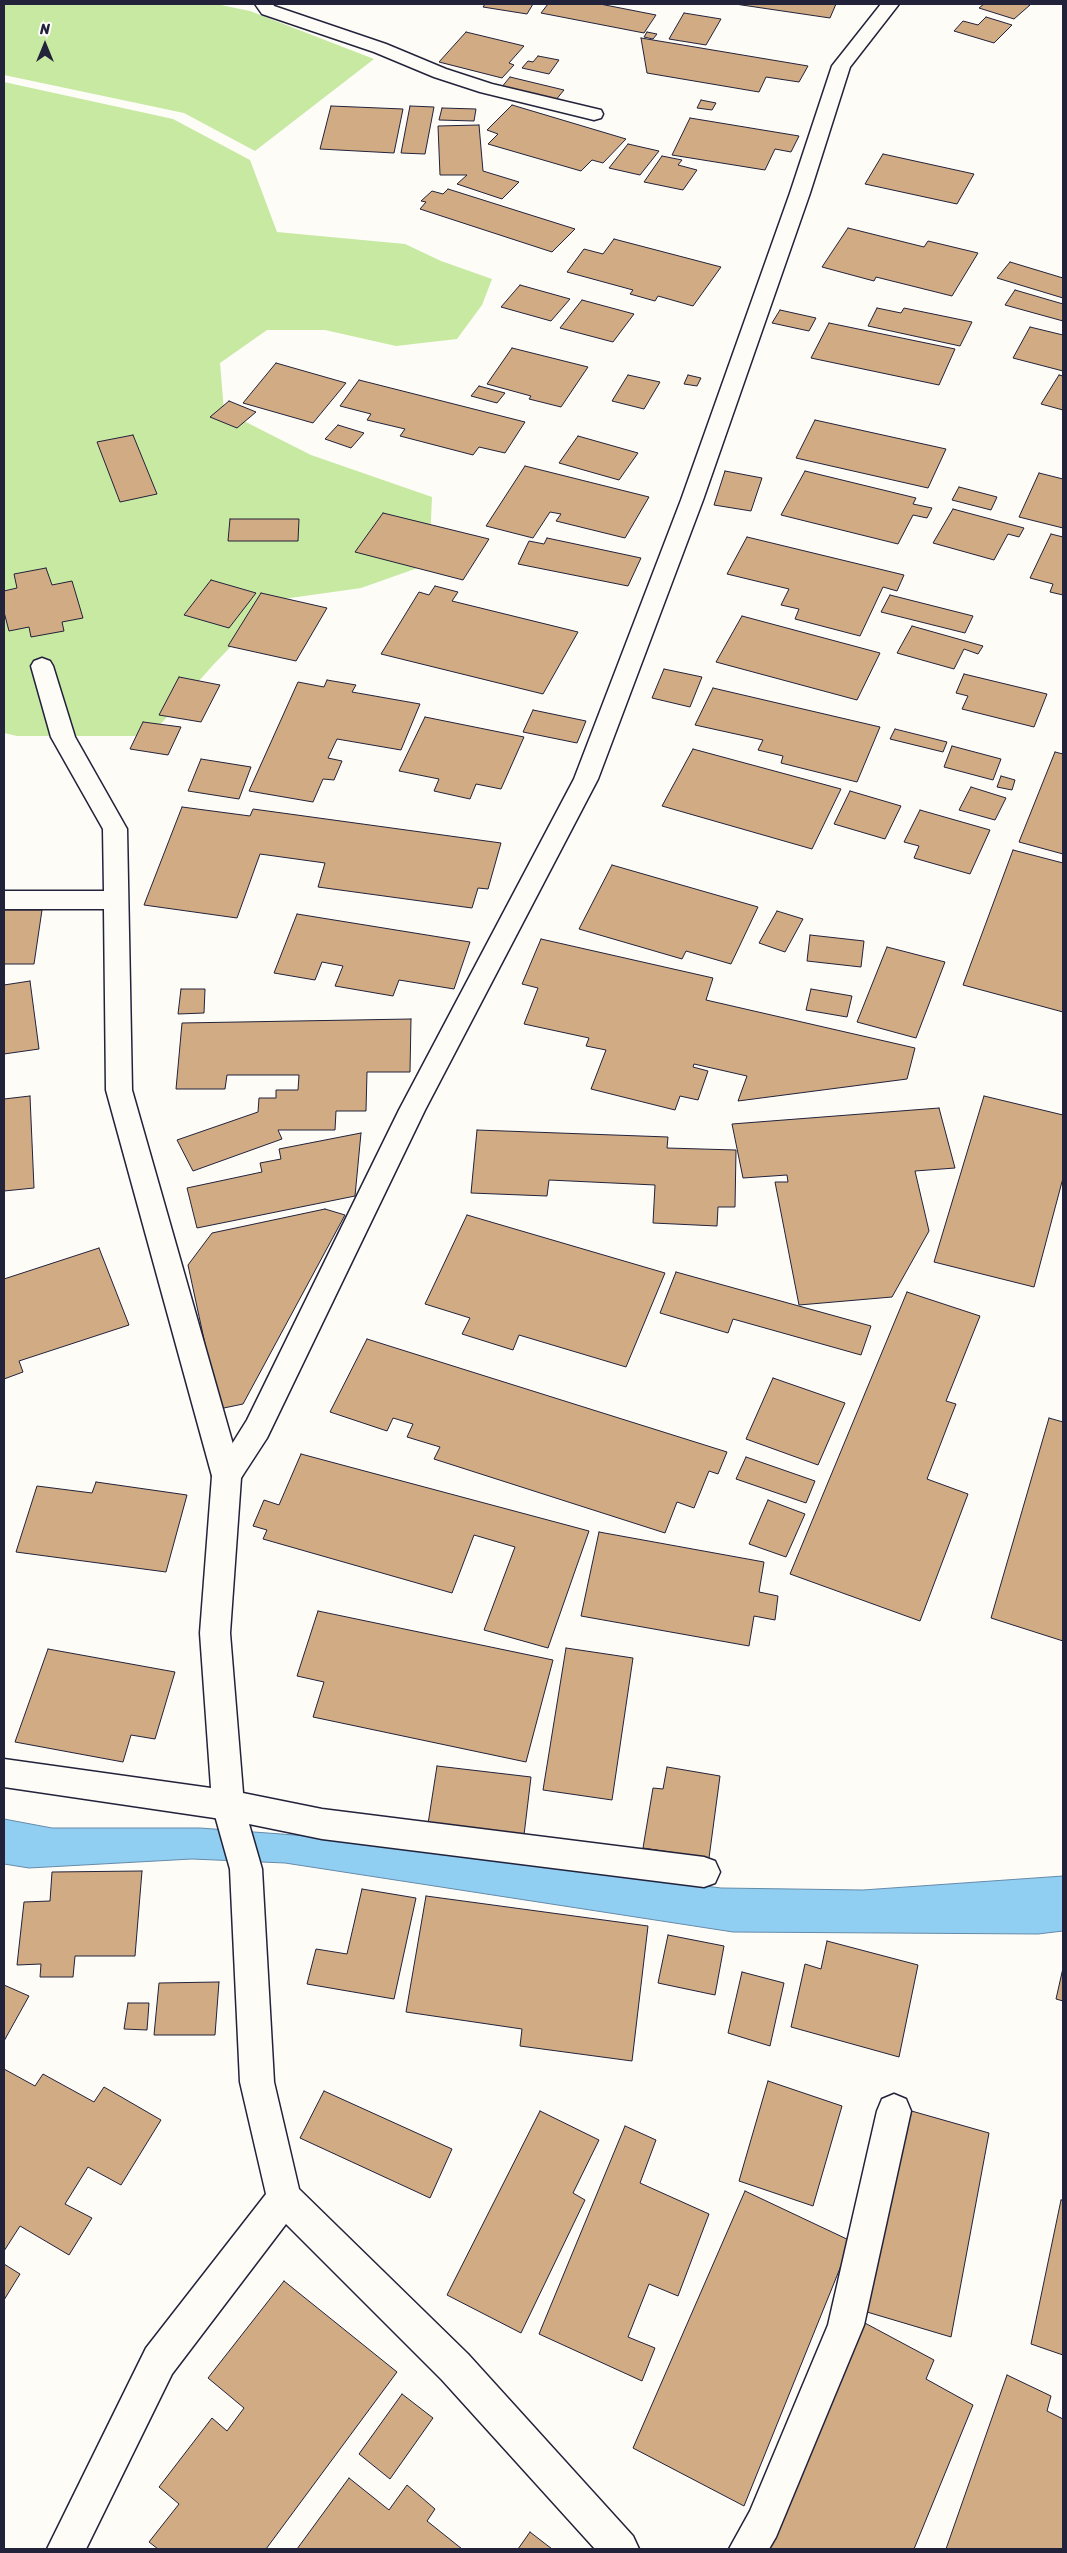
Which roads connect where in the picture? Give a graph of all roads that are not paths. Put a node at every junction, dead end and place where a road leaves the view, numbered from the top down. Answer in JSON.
{"nodes":[{"id":1,"x":264,"y":4,"type":"edge"},
{"id":2,"x":890,"y":4,"type":"edge"},
{"id":3,"x":594,"y":114,"type":"dead end"},
{"id":4,"x":42,"y":666,"type":"dead end"},
{"id":5,"x":4,"y":900,"type":"edge"},
{"id":6,"x":114,"y":900,"type":"junction"},
{"id":7,"x":227,"y":1476,"type":"junction"},
{"id":8,"x":4,"y":1774,"type":"edge"},
{"id":9,"x":228,"y":1805,"type":"junction"},
{"id":10,"x":704,"y":1872,"type":"dead end"},
{"id":11,"x":894,"y":2111,"type":"dead end"},
{"id":12,"x":284,"y":2198,"type":"junction"},
{"id":13,"x":66,"y":2549,"type":"edge"},
{"id":14,"x":620,"y":2549,"type":"edge"},
{"id":15,"x":748,"y":2549,"type":"edge"}],
"edges":[{"from":1,"to":3,"type":"street"},
{"from":2,"to":7,"type":"street"},
{"from":4,"to":6,"type":"street"},
{"from":5,"to":6,"type":"street"},
{"from":6,"to":7,"type":"street"},
{"from":7,"to":9,"type":"street"},
{"from":8,"to":9,"type":"street"},
{"from":9,"to":10,"type":"street"},
{"from":9,"to":12,"type":"street"},
{"from":11,"to":15,"type":"street"},
{"from":12,"to":13,"type":"street"},
{"from":12,"to":14,"type":"street"}]}
